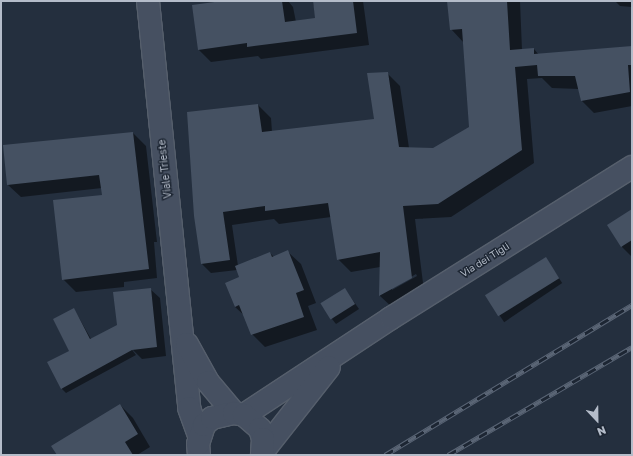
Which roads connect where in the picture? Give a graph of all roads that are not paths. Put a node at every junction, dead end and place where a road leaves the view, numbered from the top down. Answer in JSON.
{"nodes":[{"id":1,"x":148,"y":1,"type":"edge"},
{"id":2,"x":632,"y":167,"type":"edge"},
{"id":3,"x":182,"y":336,"type":"junction"},
{"id":4,"x":339,"y":353,"type":"junction"},
{"id":5,"x":239,"y":414,"type":"junction"},
{"id":6,"x":199,"y":445,"type":"edge"},
{"id":7,"x":263,"y":452,"type":"edge"}],
"edges":[{"from":1,"to":3,"type":"street","name":"Viale Trieste"},
{"from":2,"to":4,"type":"street","name":"Via dei Tigli"},
{"from":3,"to":5,"type":"street","name":"Viale Trieste"},
{"from":3,"to":6,"type":"street","name":"Viale Trieste"},
{"from":4,"to":5,"type":"street","name":"Via dei Tigli"},
{"from":4,"to":7,"type":"street","name":"Via dei Tigli"},
{"from":5,"to":6,"type":"street","name":"Via dei Tigli"},
{"from":5,"to":7,"type":"street","name":"Via dei Tigli"}]}
